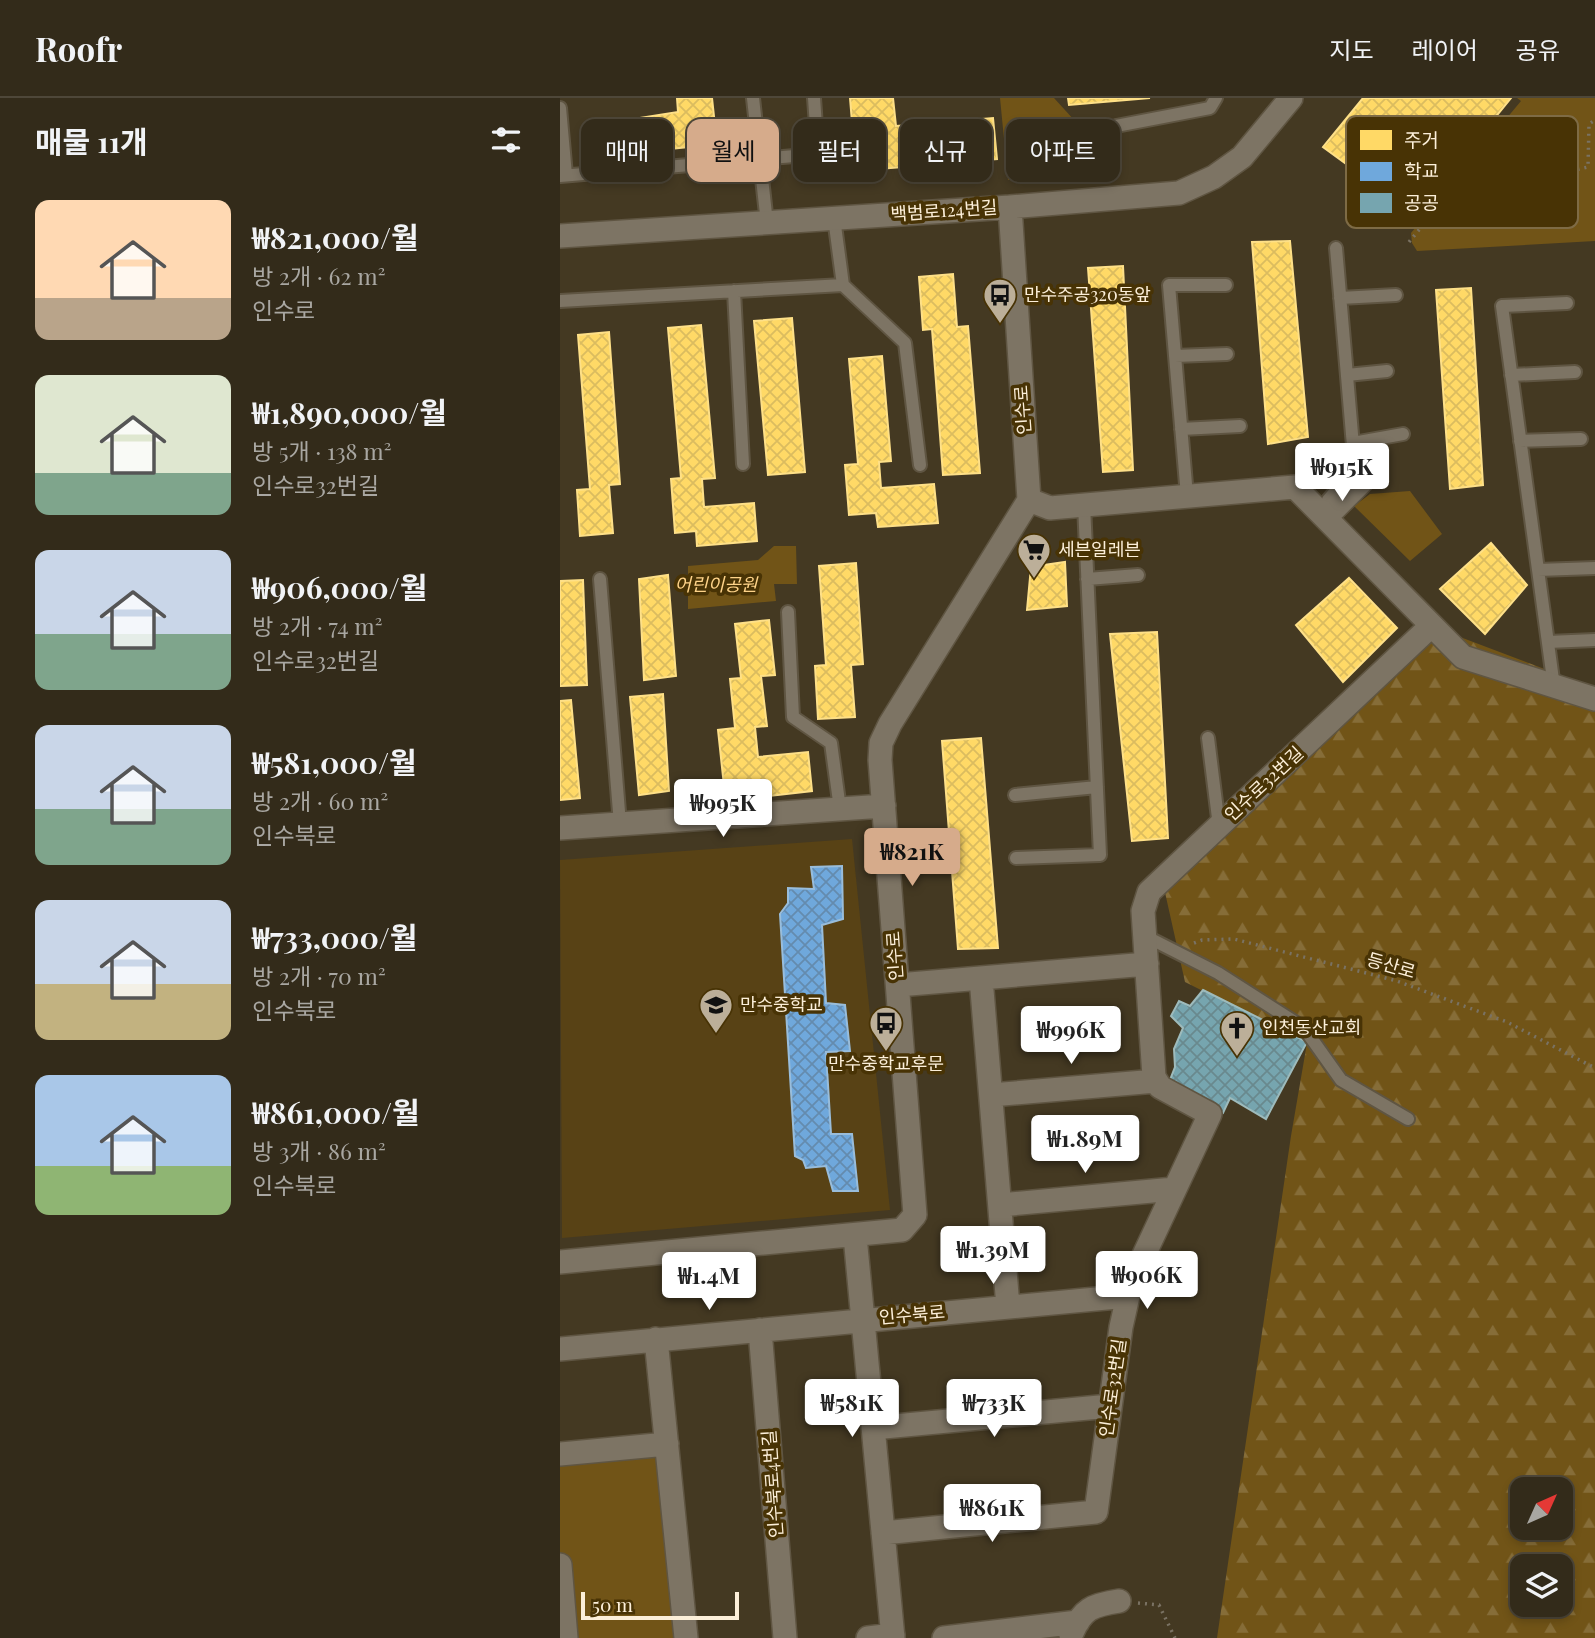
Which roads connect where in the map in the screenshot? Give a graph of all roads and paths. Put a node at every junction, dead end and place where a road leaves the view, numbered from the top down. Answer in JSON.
{"nodes":[{"id":1,"x":753,"y":98,"type":"edge"},
{"id":2,"x":814,"y":98,"type":"edge"},
{"id":3,"x":1216,"y":98,"type":"edge"},
{"id":4,"x":1291,"y":98,"type":"edge"},
{"id":5,"x":560,"y":108,"type":"edge"},
{"id":6,"x":755,"y":119,"type":"edge"},
{"id":7,"x":1595,"y":120,"type":"edge"},
{"id":8,"x":1120,"y":125,"type":"edge"},
{"id":9,"x":779,"y":157,"type":"edge"},
{"id":10,"x":687,"y":165,"type":"edge"},
{"id":11,"x":1578,"y":169,"type":"edge"},
{"id":12,"x":563,"y":176,"type":"edge"},
{"id":13,"x":763,"y":182,"type":"edge"},
{"id":14,"x":1010,"y":207,"type":"junction"},
{"id":15,"x":834,"y":218,"type":"junction"},
{"id":16,"x":767,"y":223,"type":"junction"},
{"id":17,"x":1421,"y":228,"type":"edge"},
{"id":18,"x":560,"y":236,"type":"edge"},
{"id":19,"x":1409,"y":242,"type":"dead end"},
{"id":20,"x":1336,"y":248,"type":"dead end"},
{"id":21,"x":844,"y":285,"type":"junction"},
{"id":22,"x":1226,"y":285,"type":"dead end"},
{"id":23,"x":734,"y":292,"type":"junction"},
{"id":24,"x":1396,"y":295,"type":"dead end"},
{"id":25,"x":1340,"y":298,"type":"junction"},
{"id":26,"x":560,"y":301,"type":"edge"},
{"id":27,"x":1567,"y":303,"type":"dead end"},
{"id":28,"x":1227,"y":354,"type":"dead end"},
{"id":29,"x":1175,"y":356,"type":"junction"},
{"id":30,"x":1387,"y":371,"type":"dead end"},
{"id":31,"x":1575,"y":372,"type":"dead end"},
{"id":32,"x":1347,"y":375,"type":"junction"},
{"id":33,"x":1511,"y":375,"type":"junction"},
{"id":34,"x":1240,"y":426,"type":"dead end"},
{"id":35,"x":1181,"y":429,"type":"junction"},
{"id":36,"x":1403,"y":434,"type":"dead end"},
{"id":37,"x":1581,"y":439,"type":"dead end"},
{"id":38,"x":1520,"y":441,"type":"junction"},
{"id":39,"x":1353,"y":443,"type":"junction"},
{"id":40,"x":743,"y":464,"type":"dead end"},
{"id":41,"x":920,"y":465,"type":"dead end"},
{"id":42,"x":1370,"y":472,"type":"dead end"},
{"id":43,"x":1187,"y":496,"type":"junction"},
{"id":44,"x":1029,"y":500,"type":"junction"},
{"id":45,"x":1084,"y":505,"type":"junction"},
{"id":46,"x":1324,"y":513,"type":"junction"},
{"id":47,"x":1595,"y":568,"type":"edge"},
{"id":48,"x":1538,"y":570,"type":"junction"},
{"id":49,"x":1138,"y":575,"type":"dead end"},
{"id":50,"x":600,"y":579,"type":"dead end"},
{"id":51,"x":1087,"y":579,"type":"junction"},
{"id":52,"x":788,"y":612,"type":"dead end"},
{"id":53,"x":1431,"y":626,"type":"junction"},
{"id":54,"x":1595,"y":640,"type":"edge"},
{"id":55,"x":1548,"y":642,"type":"junction"},
{"id":56,"x":1554,"y":687,"type":"junction"},
{"id":57,"x":1595,"y":699,"type":"edge"},
{"id":58,"x":1208,"y":738,"type":"dead end"},
{"id":59,"x":1097,"y":788,"type":"junction"},
{"id":60,"x":1015,"y":795,"type":"dead end"},
{"id":61,"x":884,"y":806,"type":"junction"},
{"id":62,"x":840,"y":809,"type":"junction"},
{"id":63,"x":620,"y":824,"type":"junction"},
{"id":64,"x":1219,"y":826,"type":"junction"},
{"id":65,"x":560,"y":828,"type":"edge"},
{"id":66,"x":1016,"y":859,"type":"dead end"},
{"id":67,"x":1145,"y":936,"type":"junction"},
{"id":68,"x":1166,"y":947,"type":"junction"},
{"id":69,"x":1147,"y":964,"type":"junction"},
{"id":70,"x":981,"y":978,"type":"junction"},
{"id":71,"x":898,"y":985,"type":"junction"},
{"id":72,"x":1595,"y":1068,"type":"edge"},
{"id":73,"x":1156,"y":1081,"type":"junction"},
{"id":74,"x":991,"y":1095,"type":"junction"},
{"id":75,"x":1408,"y":1119,"type":"dead end"},
{"id":76,"x":1174,"y":1189,"type":"junction"},
{"id":77,"x":1000,"y":1205,"type":"junction"},
{"id":78,"x":855,"y":1236,"type":"junction"},
{"id":79,"x":560,"y":1262,"type":"edge"},
{"id":80,"x":1128,"y":1296,"type":"junction"},
{"id":81,"x":1008,"y":1307,"type":"junction"},
{"id":82,"x":863,"y":1320,"type":"junction"},
{"id":83,"x":761,"y":1330,"type":"junction"},
{"id":84,"x":656,"y":1339,"type":"junction"},
{"id":85,"x":560,"y":1349,"type":"edge"},
{"id":86,"x":1110,"y":1406,"type":"junction"},
{"id":87,"x":873,"y":1428,"type":"junction"},
{"id":88,"x":667,"y":1444,"type":"junction"},
{"id":89,"x":560,"y":1454,"type":"edge"},
{"id":90,"x":883,"y":1533,"type":"junction"},
{"id":91,"x":560,"y":1565,"type":"edge"},
{"id":92,"x":1119,"y":1601,"type":"joint"},
{"id":93,"x":1074,"y":1630,"type":"edge"},
{"id":94,"x":893,"y":1637,"type":"edge"},
{"id":95,"x":566,"y":1638,"type":"edge"},
{"id":96,"x":686,"y":1638,"type":"edge"},
{"id":97,"x":785,"y":1638,"type":"edge"},
{"id":98,"x":868,"y":1638,"type":"edge"},
{"id":99,"x":944,"y":1638,"type":"edge"},
{"id":100,"x":1175,"y":1638,"type":"edge"}],
"edges":[{"from":1,"to":6,"type":"lane"},
{"from":2,"to":9,"type":"lane"},
{"from":3,"to":8,"type":"lane"},
{"from":4,"to":14,"type":"street","name":"백범로124번길"},
{"from":5,"to":12,"type":"lane"},
{"from":7,"to":11,"type":"path"},
{"from":10,"to":12,"type":"lane"},
{"from":13,"to":16,"type":"lane"},
{"from":14,"to":15,"type":"street","name":"백범로124번길"},
{"from":14,"to":44,"type":"street","name":"인수로"},
{"from":15,"to":16,"type":"street","name":"백범로124번길"},
{"from":15,"to":21,"type":"lane"},
{"from":16,"to":18,"type":"street","name":"백범로124번길"},
{"from":17,"to":19,"type":"path"},
{"from":20,"to":25,"type":"lane"},
{"from":21,"to":23,"type":"lane"},
{"from":21,"to":41,"type":"lane"},
{"from":22,"to":29,"type":"lane"},
{"from":23,"to":26,"type":"lane"},
{"from":23,"to":40,"type":"lane"},
{"from":24,"to":25,"type":"lane"},
{"from":25,"to":32,"type":"lane"},
{"from":27,"to":33,"type":"lane"},
{"from":28,"to":29,"type":"lane"},
{"from":29,"to":35,"type":"lane"},
{"from":30,"to":32,"type":"lane"},
{"from":31,"to":33,"type":"lane"},
{"from":32,"to":39,"type":"lane"},
{"from":33,"to":38,"type":"lane"},
{"from":34,"to":35,"type":"lane"},
{"from":35,"to":43,"type":"lane"},
{"from":36,"to":39,"type":"lane"},
{"from":37,"to":38,"type":"lane"},
{"from":38,"to":48,"type":"lane"},
{"from":39,"to":46,"type":"lane"},
{"from":42,"to":46,"type":"street"},
{"from":43,"to":45,"type":"street"},
{"from":43,"to":46,"type":"street"},
{"from":44,"to":45,"type":"street"},
{"from":44,"to":61,"type":"street","name":"인수로"},
{"from":45,"to":51,"type":"lane"},
{"from":46,"to":53,"type":"street"},
{"from":47,"to":48,"type":"lane"},
{"from":48,"to":55,"type":"lane"},
{"from":49,"to":51,"type":"lane"},
{"from":50,"to":63,"type":"lane"},
{"from":51,"to":59,"type":"lane"},
{"from":52,"to":62,"type":"lane"},
{"from":53,"to":56,"type":"street"},
{"from":53,"to":64,"type":"street","name":"인수로32번길"},
{"from":54,"to":55,"type":"lane"},
{"from":55,"to":56,"type":"lane"},
{"from":56,"to":57,"type":"street"},
{"from":58,"to":64,"type":"lane"},
{"from":59,"to":60,"type":"lane"},
{"from":59,"to":66,"type":"lane"},
{"from":61,"to":62,"type":"street"},
{"from":61,"to":71,"type":"street","name":"인수로"},
{"from":62,"to":63,"type":"street"},
{"from":63,"to":65,"type":"street"},
{"from":64,"to":67,"type":"street","name":"인수로32번길"},
{"from":67,"to":68,"type":"lane"},
{"from":67,"to":69,"type":"street","name":"인수로32번길"},
{"from":68,"to":72,"type":"path","name":"등산로"},
{"from":68,"to":75,"type":"lane"},
{"from":69,"to":70,"type":"street"},
{"from":69,"to":73,"type":"street","name":"인수로32번길"},
{"from":70,"to":71,"type":"street"},
{"from":70,"to":74,"type":"street"},
{"from":71,"to":78,"type":"street","name":"인수로"},
{"from":73,"to":74,"type":"street"},
{"from":73,"to":76,"type":"street","name":"인수로32번길"},
{"from":74,"to":77,"type":"street"},
{"from":76,"to":77,"type":"street"},
{"from":76,"to":80,"type":"street","name":"인수로32번길"},
{"from":77,"to":81,"type":"street"},
{"from":78,"to":79,"type":"street","name":"인수로"},
{"from":78,"to":82,"type":"street","name":"인수북로"},
{"from":80,"to":81,"type":"street","name":"인수북로"},
{"from":80,"to":86,"type":"street","name":"인수로32번길"},
{"from":81,"to":82,"type":"street","name":"인수북로"},
{"from":82,"to":83,"type":"street"},
{"from":82,"to":87,"type":"street","name":"인수북로"},
{"from":83,"to":84,"type":"street"},
{"from":83,"to":97,"type":"street","name":"인수북로4번길"},
{"from":84,"to":85,"type":"street"},
{"from":84,"to":88,"type":"street"},
{"from":86,"to":87,"type":"street"},
{"from":86,"to":90,"type":"street","name":"인수로32번길"},
{"from":87,"to":90,"type":"street","name":"인수북로"},
{"from":88,"to":89,"type":"street"},
{"from":88,"to":96,"type":"street"},
{"from":90,"to":94,"type":"street","name":"인수북로"},
{"from":91,"to":95,"type":"street"},
{"from":92,"to":93,"type":"street"},
{"from":92,"to":100,"type":"path"},
{"from":93,"to":99,"type":"street"},
{"from":94,"to":98,"type":"street"}]}
